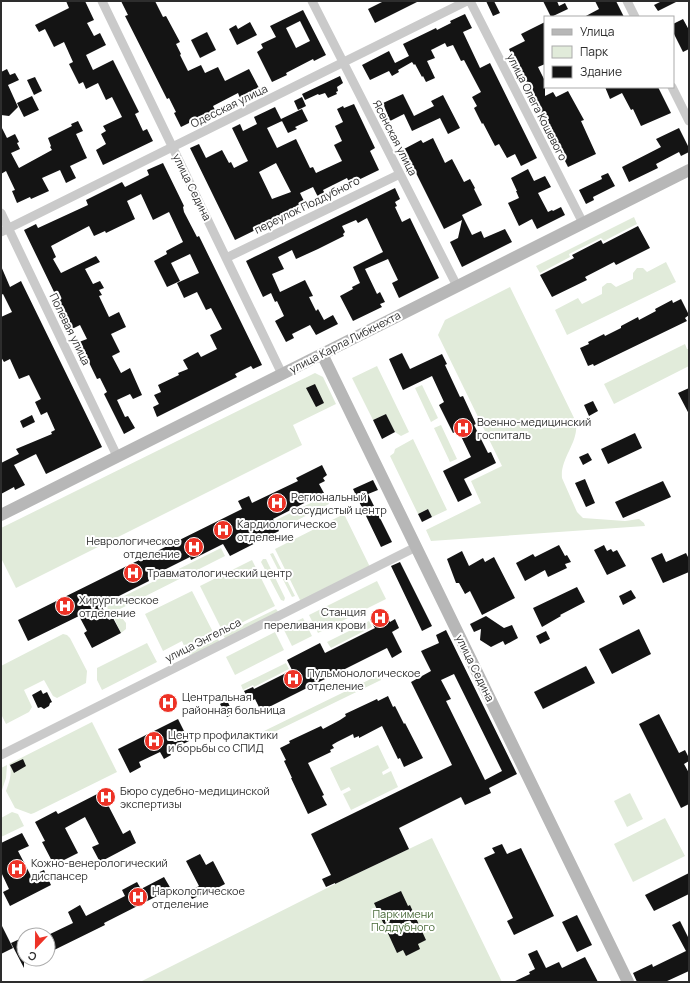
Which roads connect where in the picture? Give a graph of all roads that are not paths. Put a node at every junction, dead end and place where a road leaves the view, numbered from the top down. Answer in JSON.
{"nodes":[{"id":1,"x":102,"y":1,"type":"edge"},
{"id":2,"x":312,"y":1,"type":"edge"},
{"id":3,"x":468,"y":1,"type":"edge"},
{"id":4,"x":627,"y":1,"type":"edge"},
{"id":5,"x":634,"y":16,"type":"edge"},
{"id":6,"x":343,"y":62,"type":"junction"},
{"id":7,"x":672,"y":88,"type":"edge"},
{"id":8,"x":689,"y":121,"type":"edge"},
{"id":9,"x":172,"y":147,"type":"junction"},
{"id":10,"x":689,"y":170,"type":"edge"},
{"id":11,"x":400,"y":174,"type":"junction"},
{"id":12,"x":1,"y":213,"type":"edge"},
{"id":13,"x":583,"y":223,"type":"junction"},
{"id":14,"x":5,"y":230,"type":"edge"},
{"id":15,"x":226,"y":258,"type":"junction"},
{"id":16,"x":456,"y":286,"type":"junction"},
{"id":17,"x":322,"y":354,"type":"junction"},
{"id":18,"x":282,"y":374,"type":"junction"},
{"id":19,"x":118,"y":456,"type":"junction"},
{"id":20,"x":1,"y":514,"type":"edge"},
{"id":21,"x":416,"y":547,"type":"junction"},
{"id":22,"x":1,"y":755,"type":"edge"},
{"id":23,"x":628,"y":982,"type":"edge"}],
"edges":[{"from":1,"to":9,"type":"street","name":"улица Седина"},
{"from":2,"to":6,"type":"street","name":"Ясенская улица"},
{"from":3,"to":6,"type":"street","name":"Одесская улица"},
{"from":3,"to":13,"type":"street","name":"улица Олега Кошевого"},
{"from":4,"to":5,"type":"street"},
{"from":6,"to":9,"type":"street","name":"Одесская улица"},
{"from":6,"to":11,"type":"street","name":"Ясенская улица"},
{"from":7,"to":8,"type":"street"},
{"from":9,"to":14,"type":"street","name":"Одесская улица"},
{"from":9,"to":15,"type":"street","name":"улица Седина"},
{"from":10,"to":13,"type":"street","name":"улица Карла Либкнехта"},
{"from":11,"to":15,"type":"street","name":"переулок Поддубного"},
{"from":11,"to":16,"type":"street","name":"Ясенская улица"},
{"from":12,"to":14,"type":"street","name":"Полевая улица"},
{"from":13,"to":16,"type":"street","name":"улица Карла Либкнехта"},
{"from":14,"to":19,"type":"street","name":"Полевая улица"},
{"from":15,"to":18,"type":"street","name":"улица Седина"},
{"from":16,"to":17,"type":"street","name":"улица Карла Либкнехта"},
{"from":17,"to":18,"type":"street","name":"улица Карла Либкнехта"},
{"from":17,"to":21,"type":"street","name":"улица Седина"},
{"from":18,"to":19,"type":"street","name":"улица Карла Либкнехта"},
{"from":19,"to":20,"type":"street","name":"улица Карла Либкнехта"},
{"from":21,"to":22,"type":"street","name":"улица Энгельса"},
{"from":21,"to":23,"type":"street","name":"улица Седина"}]}
